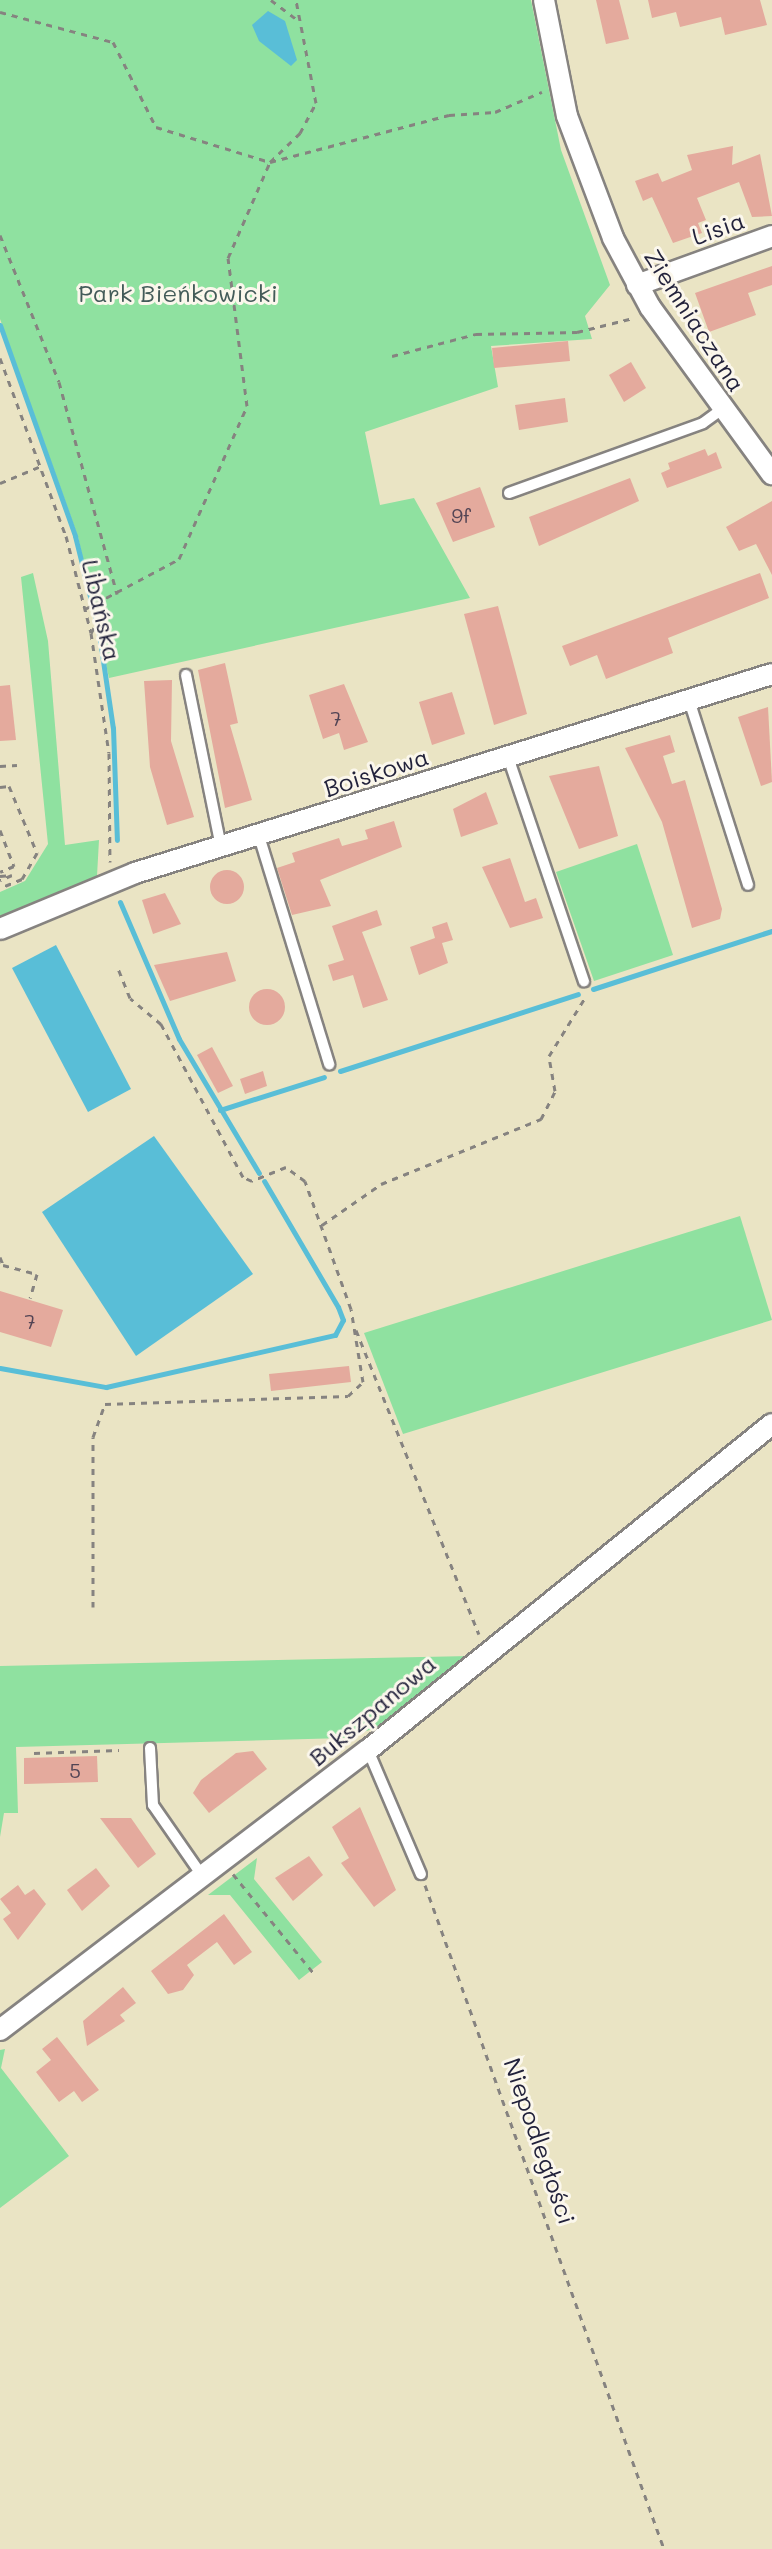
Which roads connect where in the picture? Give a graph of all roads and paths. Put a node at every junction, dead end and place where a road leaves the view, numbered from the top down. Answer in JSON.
{"nodes":[{"id":1,"x":271,"y":0,"type":"edge"},
{"id":2,"x":296,"y":0,"type":"edge"},
{"id":3,"x":544,"y":0,"type":"edge"},
{"id":4,"x":0,"y":12,"type":"edge"},
{"id":5,"x":296,"y":19,"type":"junction"},
{"id":6,"x":561,"y":88,"type":"junction"},
{"id":7,"x":270,"y":162,"type":"junction"},
{"id":8,"x":0,"y":235,"type":"edge"},
{"id":9,"x":772,"y":236,"type":"edge"},
{"id":10,"x":637,"y":285,"type":"junction"},
{"id":11,"x":650,"y":307,"type":"junction"},
{"id":12,"x":392,"y":356,"type":"dead end"},
{"id":13,"x":0,"y":358,"type":"edge"},
{"id":14,"x":722,"y":409,"type":"junction"},
{"id":15,"x":41,"y":466,"type":"junction"},
{"id":16,"x":772,"y":474,"type":"edge"},
{"id":17,"x":0,"y":483,"type":"edge"},
{"id":18,"x":509,"y":493,"type":"dead end"},
{"id":19,"x":117,"y":594,"type":"junction"},
{"id":20,"x":106,"y":603,"type":"junction"},
{"id":21,"x":85,"y":609,"type":"junction"},
{"id":22,"x":91,"y":633,"type":"junction"},
{"id":23,"x":772,"y":674,"type":"edge"},
{"id":24,"x":186,"y":675,"type":"dead end"},
{"id":25,"x":689,"y":700,"type":"junction"},
{"id":26,"x":508,"y":757,"type":"junction"},
{"id":27,"x":17,"y":765,"type":"dead end"},
{"id":28,"x":0,"y":766,"type":"edge"},
{"id":29,"x":0,"y":787,"type":"edge"},
{"id":30,"x":0,"y":830,"type":"edge"},
{"id":31,"x":259,"y":836,"type":"junction"},
{"id":32,"x":221,"y":847,"type":"junction"},
{"id":33,"x":0,"y":876,"type":"edge"},
{"id":34,"x":114,"y":881,"type":"junction"},
{"id":35,"x":748,"y":885,"type":"dead end"},
{"id":36,"x":0,"y":888,"type":"edge"},
{"id":37,"x":0,"y":929,"type":"edge"},
{"id":38,"x":117,"y":965,"type":"dead end"},
{"id":39,"x":584,"y":981,"type":"joint"},
{"id":40,"x":329,"y":1064,"type":"dead end"},
{"id":41,"x":322,"y":1225,"type":"junction"},
{"id":42,"x":0,"y":1257,"type":"edge"},
{"id":43,"x":30,"y":1298,"type":"dead end"},
{"id":44,"x":356,"y":1330,"type":"junction"},
{"id":45,"x":772,"y":1424,"type":"edge"},
{"id":46,"x":93,"y":1607,"type":"dead end"},
{"id":47,"x":479,"y":1654,"type":"junction"},
{"id":48,"x":150,"y":1748,"type":"dead end"},
{"id":49,"x":119,"y":1750,"type":"dead end"},
{"id":50,"x":368,"y":1750,"type":"junction"},
{"id":51,"x":34,"y":1753,"type":"dead end"},
{"id":52,"x":224,"y":1862,"type":"junction"},
{"id":53,"x":421,"y":1874,"type":"joint"},
{"id":54,"x":203,"y":1877,"type":"junction"},
{"id":55,"x":315,"y":1975,"type":"dead end"},
{"id":56,"x":0,"y":2030,"type":"edge"},
{"id":57,"x":664,"y":2549,"type":"edge"}],
"edges":[{"from":1,"to":5,"type":"path"},
{"from":2,"to":5,"type":"path"},
{"from":3,"to":6,"type":"street","name":"Ziemniaczana"},
{"from":4,"to":7,"type":"path"},
{"from":5,"to":7,"type":"path"},
{"from":6,"to":7,"type":"path"},
{"from":6,"to":10,"type":"street","name":"Ziemniaczana"},
{"from":7,"to":19,"type":"path"},
{"from":8,"to":19,"type":"path"},
{"from":9,"to":10,"type":"street","name":"Lisia"},
{"from":10,"to":11,"type":"street","name":"Ziemniaczana"},
{"from":11,"to":12,"type":"path"},
{"from":11,"to":14,"type":"street","name":"Ziemniaczana"},
{"from":13,"to":15,"type":"path","name":"Libańska"},
{"from":14,"to":16,"type":"street","name":"Ziemniaczana"},
{"from":14,"to":18,"type":"lane"},
{"from":15,"to":17,"type":"path"},
{"from":15,"to":21,"type":"path","name":"Libańska"},
{"from":19,"to":20,"type":"path"},
{"from":20,"to":21,"type":"path"},
{"from":20,"to":22,"type":"path"},
{"from":21,"to":22,"type":"path","name":"Libańska"},
{"from":22,"to":34,"type":"path","name":"Libańska"},
{"from":23,"to":25,"type":"street","name":"Boiskowa"},
{"from":24,"to":32,"type":"lane"},
{"from":25,"to":26,"type":"street","name":"Boiskowa"},
{"from":25,"to":35,"type":"lane"},
{"from":26,"to":31,"type":"street","name":"Boiskowa"},
{"from":26,"to":39,"type":"lane"},
{"from":27,"to":28,"type":"path"},
{"from":29,"to":36,"type":"path"},
{"from":30,"to":33,"type":"path"},
{"from":31,"to":32,"type":"street","name":"Boiskowa"},
{"from":31,"to":40,"type":"lane"},
{"from":32,"to":34,"type":"street","name":"Boiskowa"},
{"from":34,"to":37,"type":"street","name":"Boiskowa"},
{"from":38,"to":41,"type":"path"},
{"from":39,"to":41,"type":"path"},
{"from":41,"to":44,"type":"path"},
{"from":42,"to":43,"type":"path"},
{"from":44,"to":46,"type":"path"},
{"from":44,"to":47,"type":"path"},
{"from":45,"to":47,"type":"street","name":"Bukszpanowa"},
{"from":47,"to":50,"type":"street","name":"Bukszpanowa"},
{"from":48,"to":54,"type":"lane"},
{"from":49,"to":51,"type":"path"},
{"from":50,"to":52,"type":"street","name":"Bukszpanowa"},
{"from":50,"to":53,"type":"lane"},
{"from":52,"to":54,"type":"street","name":"Bukszpanowa"},
{"from":52,"to":55,"type":"path"},
{"from":53,"to":57,"type":"path","name":"Niepodległości"},
{"from":54,"to":56,"type":"street","name":"Bukszpanowa"}]}
